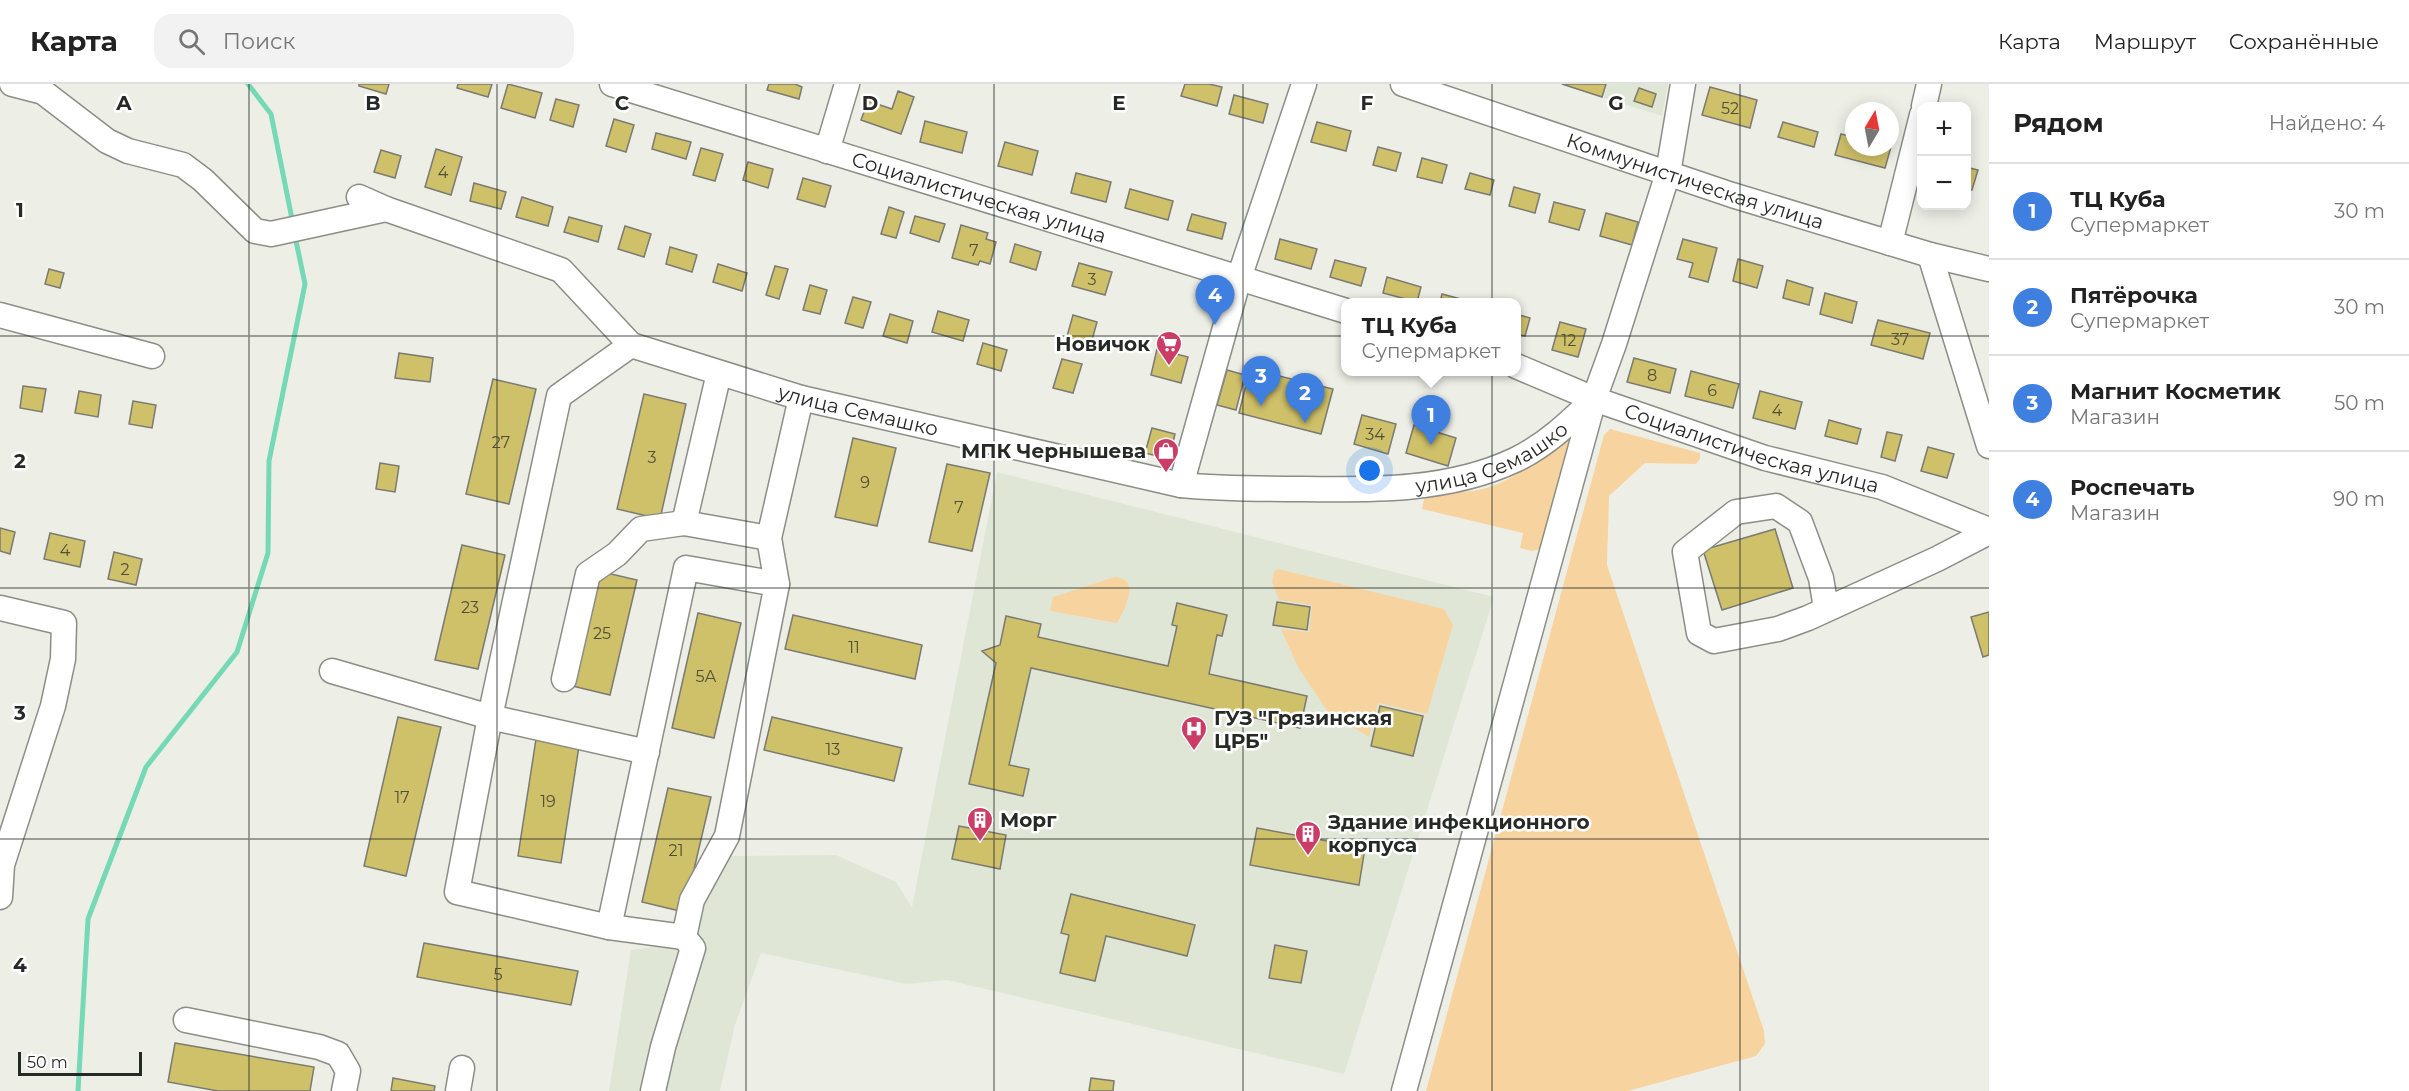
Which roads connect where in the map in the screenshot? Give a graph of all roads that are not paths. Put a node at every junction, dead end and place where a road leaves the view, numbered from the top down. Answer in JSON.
{"nodes":[{"id":1,"x":12,"y":84,"type":"edge"},
{"id":2,"x":612,"y":84,"type":"edge"},
{"id":3,"x":847,"y":84,"type":"edge"},
{"id":4,"x":1304,"y":84,"type":"edge"},
{"id":5,"x":1403,"y":84,"type":"edge"},
{"id":6,"x":1683,"y":84,"type":"edge"},
{"id":7,"x":1929,"y":84,"type":"edge"},
{"id":8,"x":1924,"y":102,"type":"edge"},
{"id":9,"x":1917,"y":135,"type":"edge"},
{"id":10,"x":827,"y":151,"type":"junction"},
{"id":11,"x":1668,"y":173,"type":"junction"},
{"id":12,"x":359,"y":197,"type":"dead end"},
{"id":13,"x":386,"y":209,"type":"junction"},
{"id":14,"x":1890,"y":243,"type":"junction"},
{"id":15,"x":1930,"y":255,"type":"junction"},
{"id":16,"x":1989,"y":269,"type":"edge"},
{"id":17,"x":1239,"y":278,"type":"junction"},
{"id":18,"x":1341,"y":309,"type":"edge"},
{"id":19,"x":0,"y":315,"type":"edge"},
{"id":20,"x":631,"y":345,"type":"junction"},
{"id":21,"x":152,"y":356,"type":"dead end"},
{"id":22,"x":1521,"y":368,"type":"edge"},
{"id":23,"x":719,"y":373,"type":"junction"},
{"id":24,"x":801,"y":398,"type":"junction"},
{"id":25,"x":1594,"y":399,"type":"junction"},
{"id":26,"x":1989,"y":446,"type":"edge"},
{"id":27,"x":1181,"y":485,"type":"junction"},
{"id":28,"x":684,"y":523,"type":"junction"},
{"id":29,"x":1989,"y":531,"type":"edge"},
{"id":30,"x":769,"y":538,"type":"junction"},
{"id":31,"x":777,"y":584,"type":"junction"},
{"id":32,"x":0,"y":608,"type":"edge"},
{"id":33,"x":1826,"y":608,"type":"junction"},
{"id":34,"x":332,"y":670,"type":"dead end"},
{"id":35,"x":564,"y":679,"type":"dead end"},
{"id":36,"x":490,"y":717,"type":"junction"},
{"id":37,"x":647,"y":752,"type":"junction"},
{"id":38,"x":0,"y":897,"type":"edge"},
{"id":39,"x":609,"y":927,"type":"junction"},
{"id":40,"x":684,"y":937,"type":"junction"},
{"id":41,"x":186,"y":1020,"type":"dead end"},
{"id":42,"x":344,"y":1091,"type":"edge"},
{"id":43,"x":653,"y":1091,"type":"edge"},
{"id":44,"x":1404,"y":1091,"type":"edge"}],
"edges":[{"from":1,"to":13,"type":"street"},
{"from":2,"to":10,"type":"street","name":"Социалистическая улица"},
{"from":3,"to":10,"type":"street"},
{"from":4,"to":17,"type":"street"},
{"from":5,"to":11,"type":"street","name":"Коммунистическая улица"},
{"from":6,"to":11,"type":"street"},
{"from":7,"to":8,"type":"street"},
{"from":9,"to":14,"type":"street"},
{"from":10,"to":17,"type":"street","name":"Социалистическая улица"},
{"from":11,"to":14,"type":"street","name":"Коммунистическая улица"},
{"from":11,"to":25,"type":"street"},
{"from":12,"to":13,"type":"street","name":"улица Семашко"},
{"from":13,"to":20,"type":"street","name":"улица Семашко"},
{"from":14,"to":15,"type":"street","name":"Коммунистическая улица"},
{"from":15,"to":16,"type":"street","name":"Коммунистическая улица"},
{"from":15,"to":26,"type":"street"},
{"from":17,"to":18,"type":"street","name":"Социалистическая улица"},
{"from":17,"to":27,"type":"street"},
{"from":19,"to":21,"type":"street"},
{"from":20,"to":23,"type":"street","name":"улица Семашко"},
{"from":20,"to":36,"type":"street"},
{"from":22,"to":25,"type":"street","name":"Социалистическая улица"},
{"from":23,"to":24,"type":"street","name":"улица Семашко"},
{"from":23,"to":28,"type":"street"},
{"from":24,"to":27,"type":"street","name":"улица Семашко"},
{"from":24,"to":30,"type":"street"},
{"from":25,"to":27,"type":"street","name":"улица Семашко"},
{"from":25,"to":29,"type":"street","name":"Социалистическая улица"},
{"from":25,"to":44,"type":"street"},
{"from":28,"to":30,"type":"street"},
{"from":28,"to":35,"type":"street"},
{"from":29,"to":33,"type":"street"},
{"from":30,"to":31,"type":"street"},
{"from":31,"to":37,"type":"street"},
{"from":31,"to":40,"type":"street"},
{"from":32,"to":38,"type":"street"},
{"from":33,"to":33,"type":"street"},
{"from":34,"to":36,"type":"street"},
{"from":36,"to":37,"type":"street"},
{"from":36,"to":39,"type":"street"},
{"from":37,"to":39,"type":"street"},
{"from":39,"to":40,"type":"street"},
{"from":40,"to":43,"type":"street"},
{"from":41,"to":42,"type":"street"}]}
